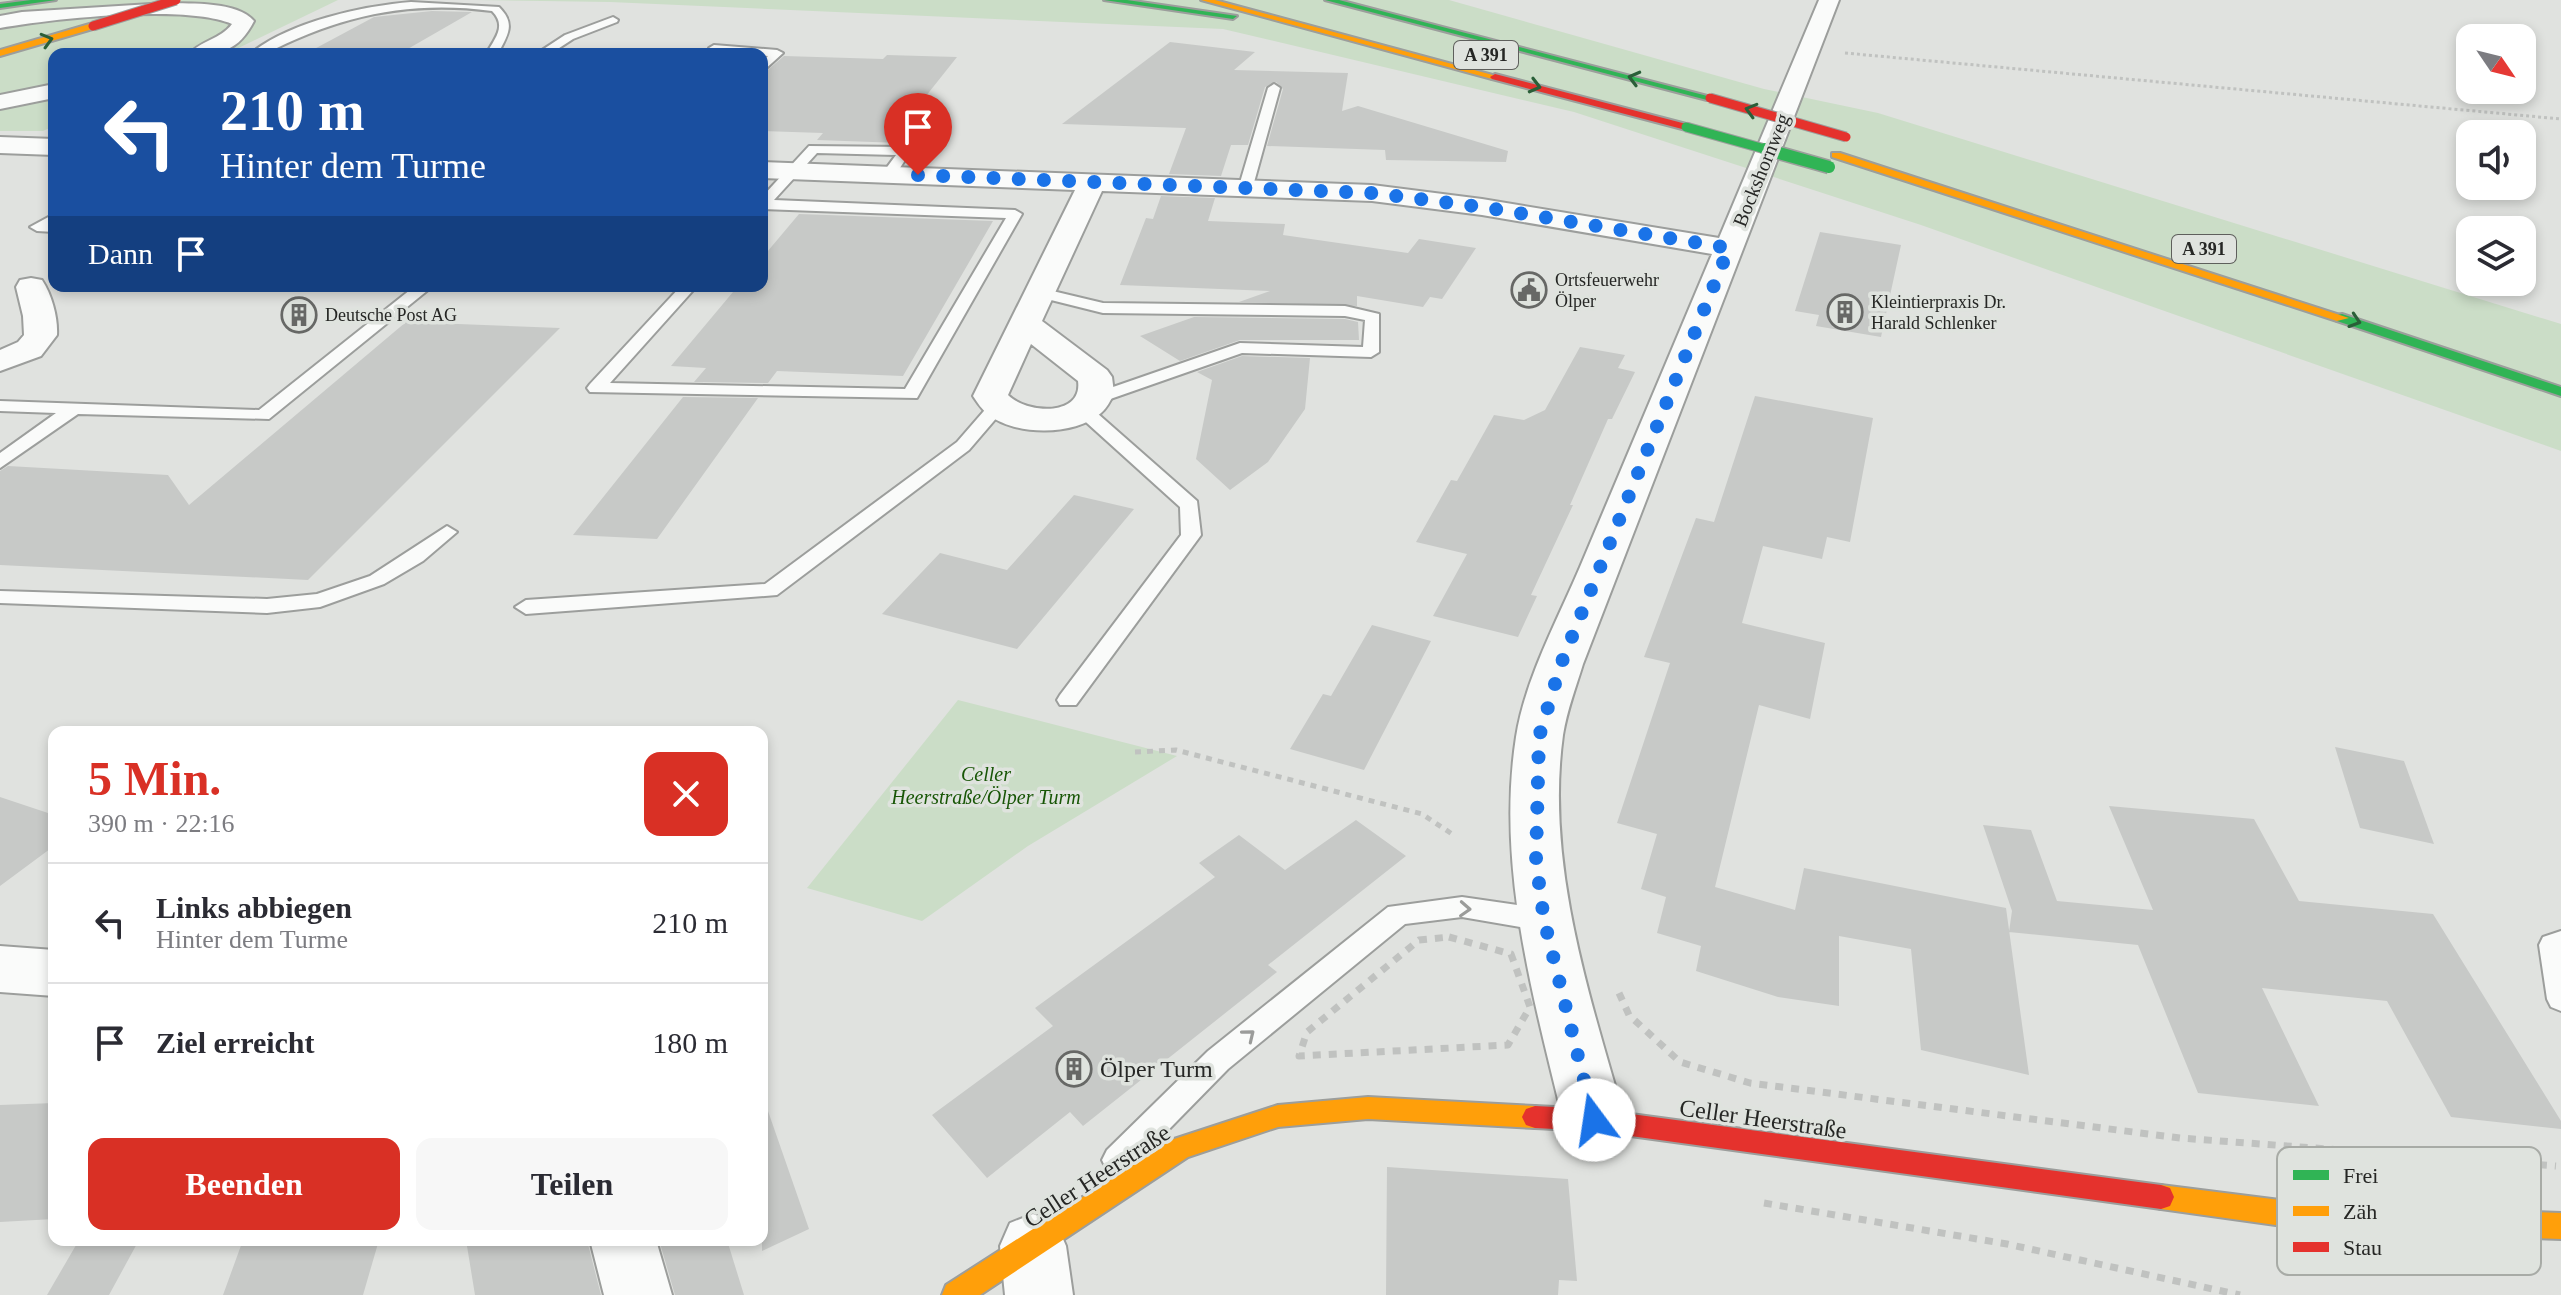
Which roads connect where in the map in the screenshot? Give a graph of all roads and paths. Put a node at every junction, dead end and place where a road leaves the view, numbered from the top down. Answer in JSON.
{"nodes":[{"id":1,"x":52,"y":0,"type":"edge"},
{"id":2,"x":176,"y":0,"type":"edge"},
{"id":3,"x":1108,"y":0,"type":"edge"},
{"id":4,"x":1205,"y":0,"type":"edge"},
{"id":5,"x":1274,"y":0,"type":"edge"},
{"id":6,"x":1329,"y":0,"type":"edge"},
{"id":7,"x":1369,"y":0,"type":"edge"},
{"id":8,"x":1829,"y":0,"type":"edge"},
{"id":9,"x":0,"y":6,"type":"edge"},
{"id":10,"x":613,"y":20,"type":"dead end"},
{"id":11,"x":0,"y":22,"type":"edge"},
{"id":12,"x":1481,"y":38,"type":"junction"},
{"id":13,"x":1378,"y":45,"type":"junction"},
{"id":14,"x":213,"y":48,"type":"edge"},
{"id":15,"x":269,"y":48,"type":"edge"},
{"id":16,"x":495,"y":48,"type":"edge"},
{"id":17,"x":552,"y":48,"type":"edge"},
{"id":18,"x":1810,"y":50,"type":"junction"},
{"id":19,"x":768,"y":52,"type":"edge"},
{"id":20,"x":0,"y":53,"type":"edge"},
{"id":21,"x":768,"y":63,"type":"edge"},
{"id":22,"x":1274,"y":88,"type":"dead end"},
{"id":23,"x":48,"y":92,"type":"edge"},
{"id":24,"x":0,"y":102,"type":"edge"},
{"id":25,"x":2561,"y":119,"type":"edge"},
{"id":26,"x":1691,"y":120,"type":"junction"},
{"id":27,"x":1854,"y":139,"type":"dead end"},
{"id":28,"x":48,"y":147,"type":"edge"},
{"id":29,"x":6,"y":148,"type":"edge"},
{"id":30,"x":768,"y":170,"type":"edge"},
{"id":31,"x":792,"y":171,"type":"junction"},
{"id":32,"x":1093,"y":181,"type":"junction"},
{"id":33,"x":1246,"y":186,"type":"junction"},
{"id":34,"x":768,"y":198,"type":"edge"},
{"id":35,"x":768,"y":205,"type":"edge"},
{"id":36,"x":48,"y":221,"type":"edge"},
{"id":37,"x":48,"y":228,"type":"edge"},
{"id":38,"x":1729,"y":248,"type":"junction"},
{"id":39,"x":42,"y":280,"type":"edge"},
{"id":40,"x":417,"y":292,"type":"edge"},
{"id":41,"x":684,"y":292,"type":"edge"},
{"id":42,"x":1040,"y":293,"type":"junction"},
{"id":43,"x":0,"y":305,"type":"edge"},
{"id":44,"x":1025,"y":324,"type":"junction"},
{"id":45,"x":0,"y":361,"type":"edge"},
{"id":46,"x":2561,"y":392,"type":"edge"},
{"id":47,"x":1090,"y":405,"type":"junction"},
{"id":48,"x":0,"y":406,"type":"edge"},
{"id":49,"x":75,"y":408,"type":"junction"},
{"id":50,"x":996,"y":408,"type":"junction"},
{"id":51,"x":0,"y":462,"type":"edge"},
{"id":52,"x":447,"y":532,"type":"dead end"},
{"id":53,"x":0,"y":597,"type":"edge"},
{"id":54,"x":526,"y":607,"type":"dead end"},
{"id":55,"x":1068,"y":700,"type":"dead end"},
{"id":56,"x":1135,"y":752,"type":"dead end"},
{"id":57,"x":1455,"y":836,"type":"dead end"},
{"id":58,"x":1544,"y":920,"type":"junction"},
{"id":59,"x":2561,"y":942,"type":"edge"},
{"id":60,"x":0,"y":969,"type":"edge"},
{"id":61,"x":48,"y":973,"type":"edge"},
{"id":62,"x":1617,"y":990,"type":"dead end"},
{"id":63,"x":2561,"y":999,"type":"edge"},
{"id":64,"x":1299,"y":1056,"type":"joint"},
{"id":65,"x":1594,"y":1120,"type":"junction"},
{"id":66,"x":2302,"y":1147,"type":"edge"},
{"id":67,"x":2541,"y":1165,"type":"edge"},
{"id":68,"x":2561,"y":1166,"type":"edge"},
{"id":69,"x":1764,"y":1203,"type":"dead end"},
{"id":70,"x":2277,"y":1212,"type":"edge"},
{"id":71,"x":2541,"y":1225,"type":"edge"},
{"id":72,"x":2561,"y":1226,"type":"edge"},
{"id":73,"x":625,"y":1246,"type":"edge"},
{"id":74,"x":1036,"y":1271,"type":"edge"},
{"id":75,"x":638,"y":1295,"type":"edge"},
{"id":76,"x":956,"y":1295,"type":"edge"},
{"id":77,"x":2240,"y":1295,"type":"edge"}],
"edges":[{"from":1,"to":9,"type":"main road"},
{"from":20,"to":2,"type":"main road","one_way":true,"bridge":true},
{"from":3,"to":13,"type":"main road"},
{"from":4,"to":13,"type":"main road"},
{"from":5,"to":26,"type":"main road","number":"A 391"},
{"from":6,"to":12,"type":"main road","number":"A 391"},
{"from":7,"to":12,"type":"main road"},
{"from":8,"to":18,"type":"street","name":"Bockshornweg"},
{"from":10,"to":17,"type":"lane"},
{"from":11,"to":14,"type":"street"},
{"from":27,"to":12,"type":"main road","number":"A 391","one_way":true,"bridge":true},
{"from":13,"to":26,"type":"main road","one_way":true},
{"from":15,"to":16,"type":"lane"},
{"from":18,"to":25,"type":"path"},
{"from":18,"to":38,"type":"street","name":"Bockshornweg"},
{"from":19,"to":21,"type":"lane"},
{"from":22,"to":33,"type":"lane"},
{"from":23,"to":24,"type":"street"},
{"from":26,"to":46,"type":"main road","number":"A 391","one_way":true},
{"from":28,"to":29,"type":"street"},
{"from":30,"to":31,"type":"street"},
{"from":31,"to":32,"type":"street"},
{"from":31,"to":34,"type":"lane"},
{"from":32,"to":33,"type":"street"},
{"from":32,"to":42,"type":"street"},
{"from":33,"to":38,"type":"street"},
{"from":35,"to":41,"type":"lane"},
{"from":36,"to":37,"type":"lane"},
{"from":38,"to":58,"type":"street","name":"Bockshornweg"},
{"from":39,"to":43,"type":"street"},
{"from":39,"to":45,"type":"street"},
{"from":40,"to":49,"type":"lane"},
{"from":42,"to":44,"type":"street"},
{"from":42,"to":47,"type":"lane"},
{"from":44,"to":47,"type":"street"},
{"from":44,"to":50,"type":"street"},
{"from":47,"to":50,"type":"street"},
{"from":47,"to":55,"type":"lane"},
{"from":48,"to":49,"type":"lane"},
{"from":49,"to":51,"type":"lane"},
{"from":50,"to":54,"type":"lane"},
{"from":52,"to":53,"type":"lane"},
{"from":56,"to":57,"type":"path"},
{"from":58,"to":65,"type":"street","name":"Bockshornweg"},
{"from":74,"to":58,"type":"lane","one_way":true},
{"from":59,"to":63,"type":"lane"},
{"from":60,"to":61,"type":"street"},
{"from":62,"to":66,"type":"path"},
{"from":64,"to":64,"type":"path"},
{"from":65,"to":70,"type":"main road","name":"Celler Heerstraße"},
{"from":65,"to":74,"type":"main road","name":"Celler Heerstraße"},
{"from":67,"to":68,"type":"path"},
{"from":69,"to":77,"type":"path"},
{"from":71,"to":72,"type":"main road","name":"Celler Heerstraße"},
{"from":73,"to":75,"type":"street"},
{"from":74,"to":76,"type":"main road","name":"Celler Heerstraße"}]}
